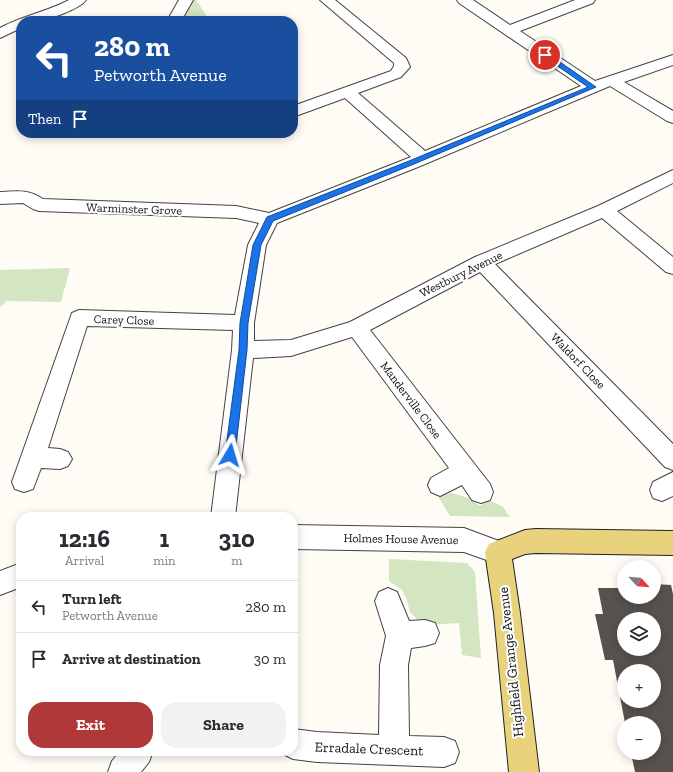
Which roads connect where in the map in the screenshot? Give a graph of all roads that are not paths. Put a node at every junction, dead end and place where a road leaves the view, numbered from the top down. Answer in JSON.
{"nodes":[{"id":1,"x":79,"y":0,"type":"edge"},
{"id":2,"x":186,"y":0,"type":"edge"},
{"id":3,"x":327,"y":0,"type":"edge"},
{"id":4,"x":464,"y":0,"type":"edge"},
{"id":5,"x":588,"y":0,"type":"edge"},
{"id":6,"x":40,"y":16,"type":"edge"},
{"id":7,"x":177,"y":16,"type":"edge"},
{"id":8,"x":16,"y":25,"type":"edge"},
{"id":9,"x":509,"y":30,"type":"junction"},
{"id":10,"x":0,"y":34,"type":"edge"},
{"id":11,"x":673,"y":60,"type":"edge"},
{"id":12,"x":612,"y":81,"type":"junction"},
{"id":13,"x":593,"y":87,"type":"junction"},
{"id":14,"x":347,"y":92,"type":"junction"},
{"id":15,"x":298,"y":110,"type":"edge"},
{"id":16,"x":673,"y":118,"type":"edge"},
{"id":17,"x":422,"y":158,"type":"junction"},
{"id":18,"x":673,"y":176,"type":"edge"},
{"id":19,"x":0,"y":198,"type":"edge"},
{"id":20,"x":604,"y":210,"type":"junction"},
{"id":21,"x":270,"y":219,"type":"junction"},
{"id":22,"x":482,"y":262,"type":"junction"},
{"id":23,"x":673,"y":266,"type":"edge"},
{"id":24,"x":244,"y":323,"type":"junction"},
{"id":25,"x":357,"y":328,"type":"junction"},
{"id":26,"x":243,"y":350,"type":"junction"},
{"id":27,"x":33,"y":457,"type":"junction"},
{"id":28,"x":60,"y":458,"type":"dead end"},
{"id":29,"x":673,"y":460,"type":"edge"},
{"id":30,"x":465,"y":472,"type":"junction"},
{"id":31,"x":24,"y":482,"type":"dead end"},
{"id":32,"x":440,"y":485,"type":"dead end"},
{"id":33,"x":481,"y":492,"type":"dead end"},
{"id":34,"x":224,"y":512,"type":"edge"},
{"id":35,"x":298,"y":537,"type":"edge"},
{"id":36,"x":673,"y":543,"type":"edge"},
{"id":37,"x":498,"y":552,"type":"junction"},
{"id":38,"x":16,"y":577,"type":"edge"},
{"id":39,"x":0,"y":583,"type":"edge"},
{"id":40,"x":388,"y":601,"type":"dead end"},
{"id":41,"x":298,"y":745,"type":"edge"},
{"id":42,"x":394,"y":749,"type":"junction"},
{"id":43,"x":444,"y":752,"type":"dead end"},
{"id":44,"x":134,"y":756,"type":"edge"},
{"id":45,"x":123,"y":772,"type":"edge"},
{"id":46,"x":524,"y":772,"type":"edge"}],
"edges":[{"from":1,"to":6,"type":"street"},
{"from":2,"to":7,"type":"street"},
{"from":3,"to":14,"type":"street"},
{"from":4,"to":9,"type":"street"},
{"from":5,"to":9,"type":"street"},
{"from":8,"to":10,"type":"street"},
{"from":9,"to":13,"type":"street"},
{"from":11,"to":12,"type":"street"},
{"from":12,"to":13,"type":"street"},
{"from":12,"to":16,"type":"street"},
{"from":13,"to":17,"type":"street"},
{"from":14,"to":15,"type":"street"},
{"from":14,"to":17,"type":"street"},
{"from":17,"to":21,"type":"street"},
{"from":18,"to":20,"type":"street","name":"Westbury Avenue"},
{"from":19,"to":21,"type":"street","name":"Warminster Grove"},
{"from":20,"to":22,"type":"street","name":"Westbury Avenue"},
{"from":20,"to":23,"type":"street"},
{"from":21,"to":24,"type":"street"},
{"from":22,"to":25,"type":"street","name":"Westbury Avenue"},
{"from":22,"to":29,"type":"street","name":"Waldorf Close"},
{"from":24,"to":26,"type":"street"},
{"from":24,"to":27,"type":"street","name":"Carey Close"},
{"from":25,"to":26,"type":"street","name":"Westbury Avenue"},
{"from":25,"to":30,"type":"street","name":"Manderville Close"},
{"from":26,"to":34,"type":"street"},
{"from":27,"to":28,"type":"street"},
{"from":27,"to":31,"type":"street","name":"Carey Close"},
{"from":30,"to":32,"type":"street"},
{"from":30,"to":33,"type":"street","name":"Manderville Close"},
{"from":35,"to":37,"type":"street","name":"Holmes House Avenue"},
{"from":36,"to":37,"type":"main road"},
{"from":37,"to":46,"type":"main road","name":"Highfield Grange Avenue"},
{"from":38,"to":39,"type":"street"},
{"from":40,"to":42,"type":"street"},
{"from":41,"to":42,"type":"street","name":"Erradale Crescent"},
{"from":42,"to":43,"type":"street","name":"Erradale Crescent"},
{"from":44,"to":45,"type":"street"}]}
